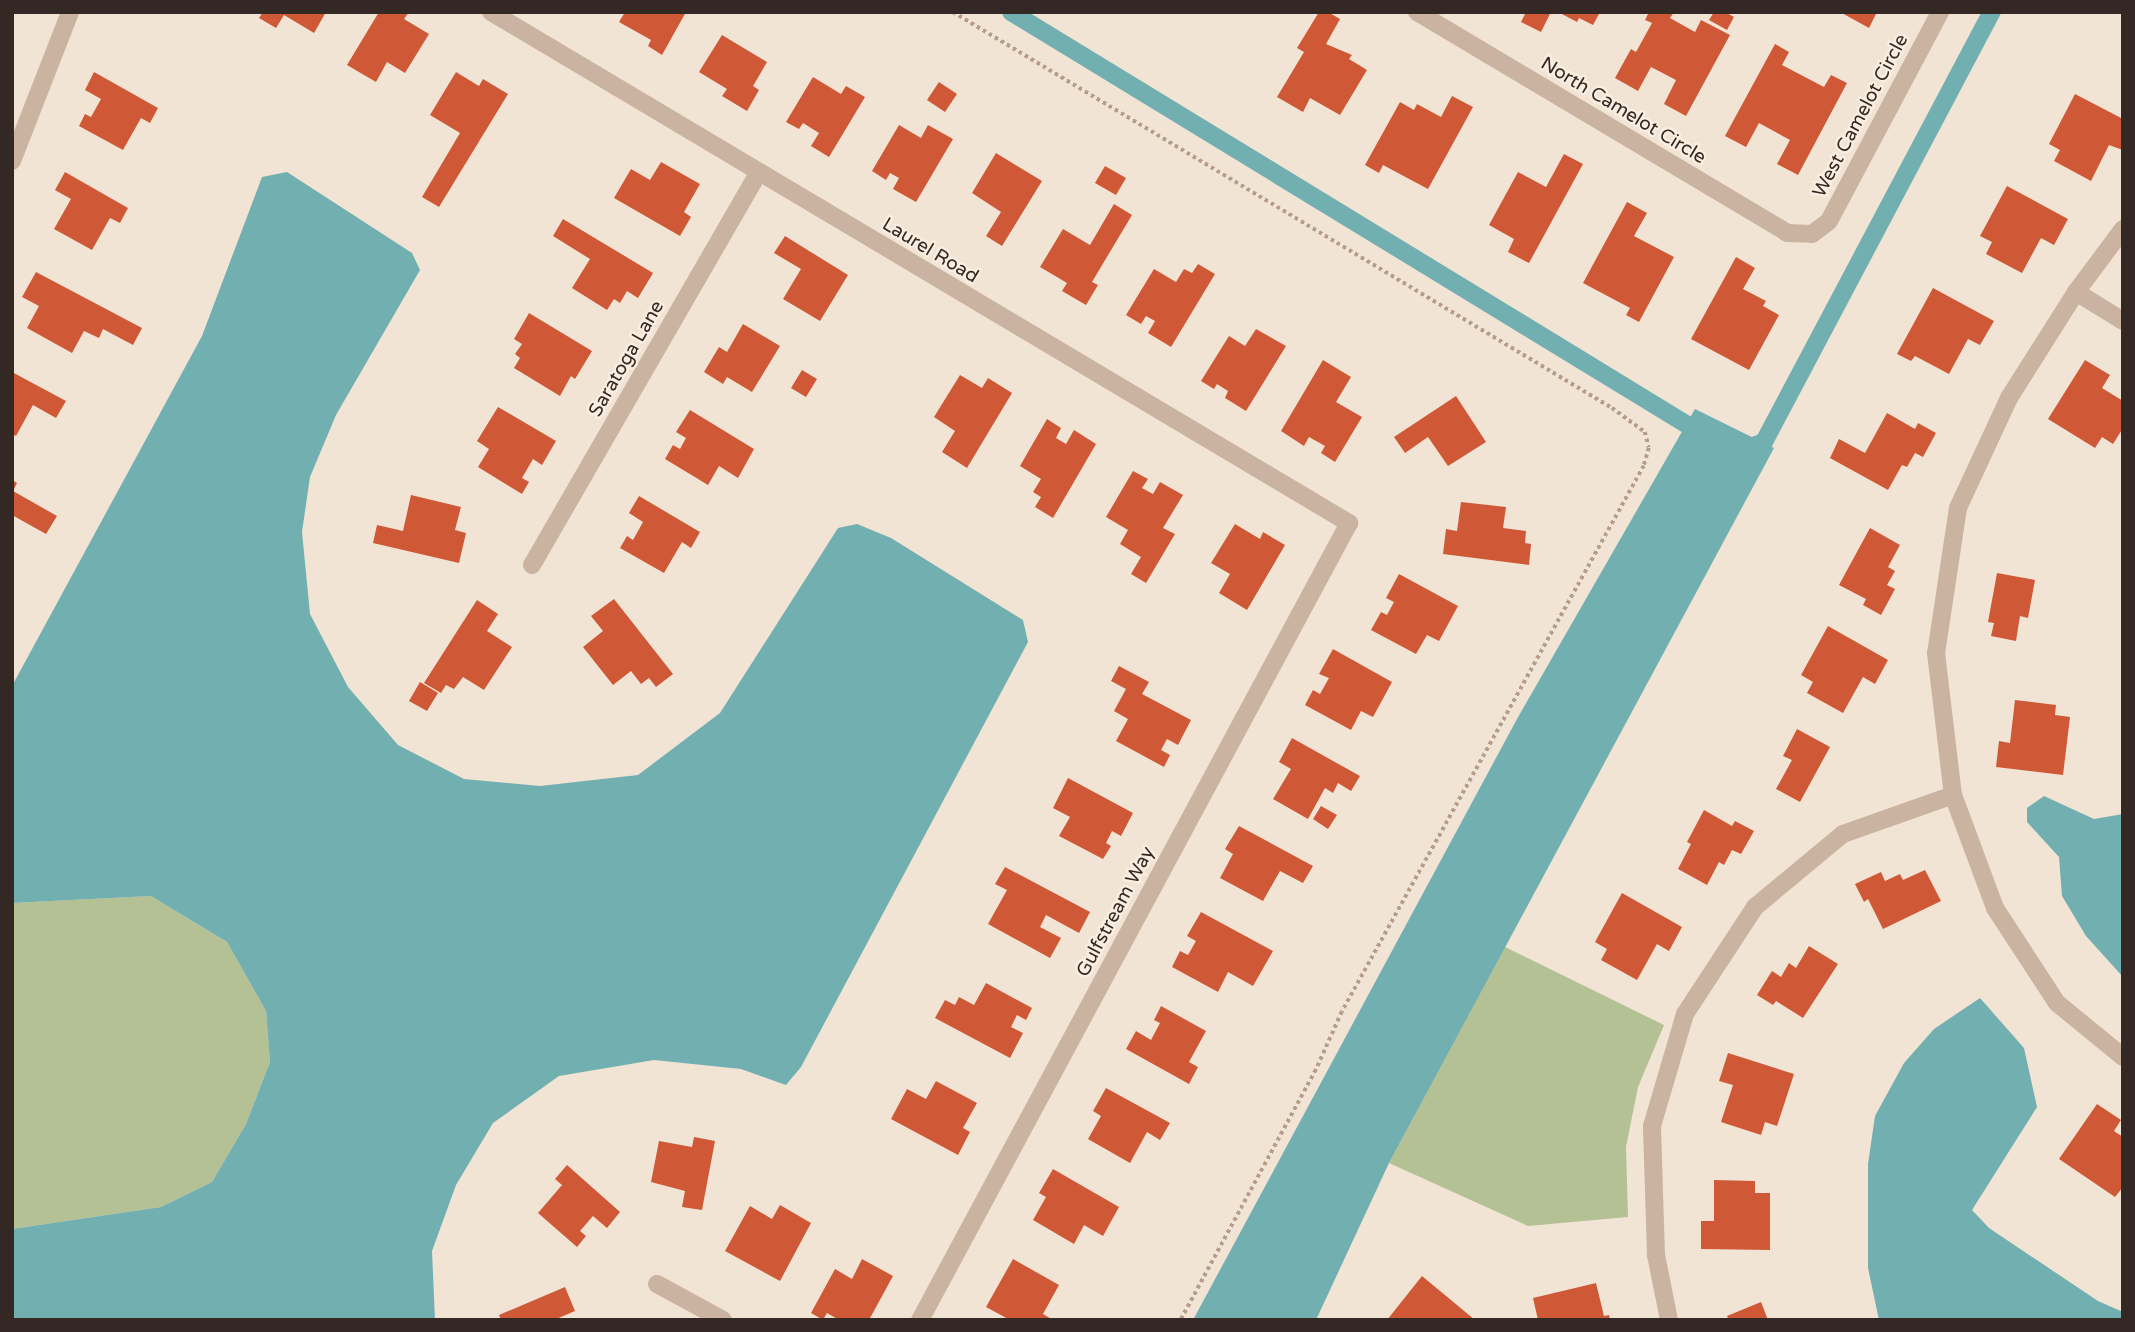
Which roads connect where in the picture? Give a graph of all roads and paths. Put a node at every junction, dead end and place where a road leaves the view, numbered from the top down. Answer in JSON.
{"nodes":[{"id":1,"x":70,"y":12,"type":"edge"},
{"id":2,"x":491,"y":12,"type":"edge"},
{"id":3,"x":953,"y":12,"type":"edge"},
{"id":4,"x":1416,"y":12,"type":"edge"},
{"id":5,"x":1940,"y":12,"type":"edge"},
{"id":6,"x":12,"y":161,"type":"edge"},
{"id":7,"x":758,"y":174,"type":"junction"},
{"id":8,"x":2123,"y":229,"type":"edge"},
{"id":9,"x":1812,"y":234,"type":"joint"},
{"id":10,"x":2076,"y":292,"type":"junction"},
{"id":11,"x":2123,"y":321,"type":"edge"},
{"id":12,"x":1349,"y":523,"type":"joint"},
{"id":13,"x":532,"y":565,"type":"dead end"},
{"id":14,"x":1953,"y":795,"type":"junction"},
{"id":15,"x":2123,"y":1056,"type":"edge"},
{"id":16,"x":657,"y":1284,"type":"dead end"},
{"id":17,"x":723,"y":1320,"type":"edge"},
{"id":18,"x":920,"y":1320,"type":"edge"},
{"id":19,"x":1181,"y":1320,"type":"edge"},
{"id":20,"x":1669,"y":1320,"type":"edge"}],
"edges":[{"from":1,"to":6,"type":"street"},
{"from":2,"to":7,"type":"street","name":"Laurel Road"},
{"from":3,"to":19,"type":"path"},
{"from":4,"to":9,"type":"street","name":"North Camelot Circle"},
{"from":5,"to":9,"type":"street","name":"West Camelot Circle"},
{"from":7,"to":12,"type":"street","name":"Laurel Road"},
{"from":7,"to":13,"type":"street","name":"Saratoga Lane"},
{"from":8,"to":10,"type":"street"},
{"from":10,"to":11,"type":"street"},
{"from":10,"to":14,"type":"street"},
{"from":12,"to":18,"type":"street","name":"Gulfstream Way"},
{"from":14,"to":15,"type":"street"},
{"from":14,"to":20,"type":"street"},
{"from":16,"to":17,"type":"street"}]}
